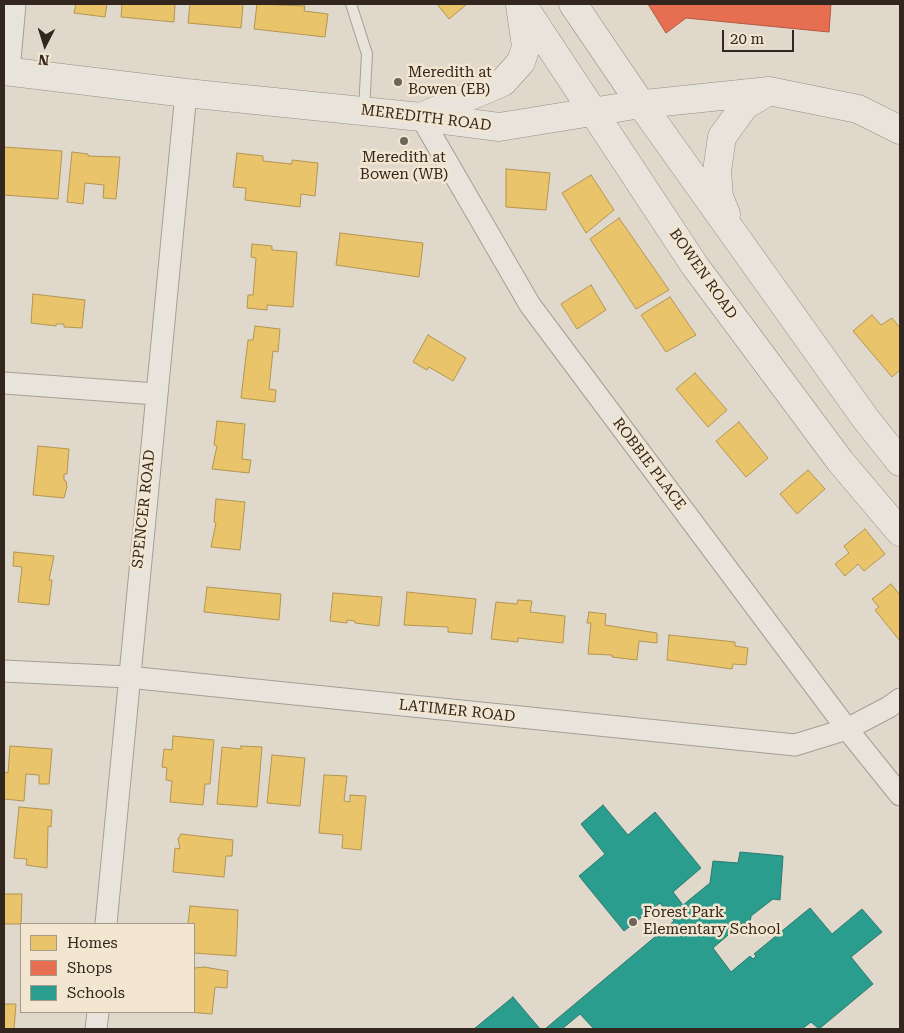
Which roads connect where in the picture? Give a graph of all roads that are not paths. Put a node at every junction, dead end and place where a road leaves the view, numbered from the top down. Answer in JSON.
{"nodes":[{"id":1,"x":15,"y":4,"type":"edge"},
{"id":2,"x":351,"y":4,"type":"edge"},
{"id":3,"x":521,"y":4,"type":"edge"},
{"id":4,"x":573,"y":4,"type":"edge"},
{"id":5,"x":6,"y":71,"type":"edge"},
{"id":6,"x":769,"y":91,"type":"junction"},
{"id":7,"x":186,"y":93,"type":"junction"},
{"id":8,"x":641,"y":104,"type":"junction"},
{"id":9,"x":364,"y":111,"type":"junction"},
{"id":10,"x":593,"y":112,"type":"junction"},
{"id":11,"x":421,"y":116,"type":"junction"},
{"id":12,"x":900,"y":130,"type":"edge"},
{"id":13,"x":735,"y":236,"type":"junction"},
{"id":14,"x":4,"y":383,"type":"edge"},
{"id":15,"x":156,"y":394,"type":"junction"},
{"id":16,"x":900,"y":462,"type":"edge"},
{"id":17,"x":900,"y":532,"type":"edge"},
{"id":18,"x":4,"y":671,"type":"edge"},
{"id":19,"x":128,"y":677,"type":"junction"},
{"id":20,"x":900,"y":699,"type":"edge"},
{"id":21,"x":847,"y":729,"type":"junction"},
{"id":22,"x":900,"y":794,"type":"edge"},
{"id":23,"x":106,"y":923,"type":"edge"},
{"id":24,"x":98,"y":1013,"type":"edge"},
{"id":25,"x":96,"y":1029,"type":"edge"}],
"edges":[{"from":1,"to":5,"type":"street"},
{"from":2,"to":9,"type":"lane"},
{"from":3,"to":10,"type":"main road","name":"BOWEN ROAD"},
{"from":3,"to":11,"type":"main road"},
{"from":4,"to":8,"type":"main road"},
{"from":5,"to":7,"type":"main road","name":"MEREDITH ROAD"},
{"from":6,"to":8,"type":"main road","name":"MEREDITH ROAD"},
{"from":6,"to":12,"type":"main road","name":"MEREDITH ROAD"},
{"from":6,"to":13,"type":"main road"},
{"from":7,"to":9,"type":"main road","name":"MEREDITH ROAD"},
{"from":7,"to":15,"type":"street","name":"SPENCER ROAD"},
{"from":8,"to":10,"type":"main road","name":"MEREDITH ROAD"},
{"from":8,"to":13,"type":"main road"},
{"from":9,"to":11,"type":"main road","name":"MEREDITH ROAD"},
{"from":10,"to":11,"type":"main road","name":"MEREDITH ROAD"},
{"from":10,"to":17,"type":"main road","name":"BOWEN ROAD"},
{"from":11,"to":21,"type":"street","name":"ROBBIE PLACE"},
{"from":13,"to":16,"type":"main road"},
{"from":14,"to":15,"type":"street"},
{"from":15,"to":19,"type":"street","name":"SPENCER ROAD"},
{"from":18,"to":19,"type":"street","name":"LATIMER ROAD"},
{"from":19,"to":21,"type":"street","name":"LATIMER ROAD"},
{"from":19,"to":23,"type":"street","name":"SPENCER ROAD"},
{"from":20,"to":21,"type":"street","name":"LATIMER ROAD"},
{"from":21,"to":22,"type":"street","name":"ROBBIE PLACE"},
{"from":24,"to":25,"type":"street"}]}
